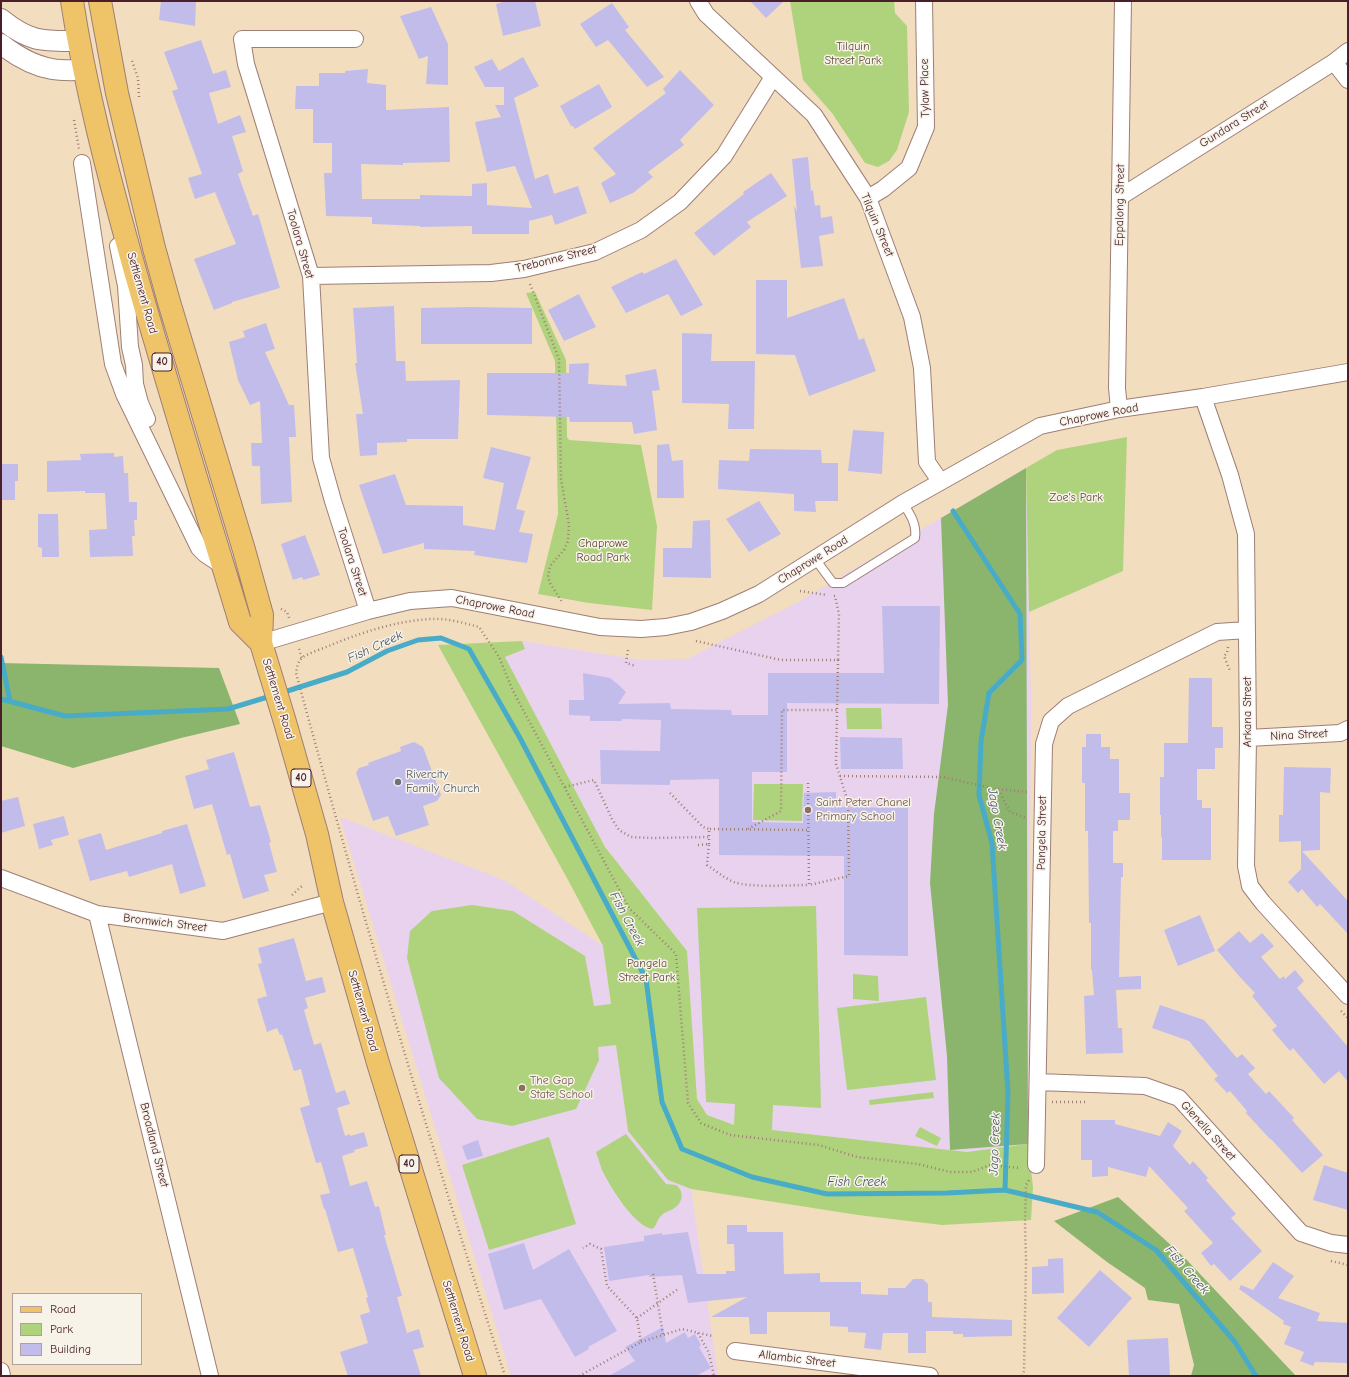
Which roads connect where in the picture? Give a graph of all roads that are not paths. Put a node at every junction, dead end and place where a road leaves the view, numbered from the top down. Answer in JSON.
{"nodes":[{"id":1,"x":72,"y":1,"type":"edge"},
{"id":2,"x":100,"y":1,"type":"edge"},
{"id":3,"x":698,"y":1,"type":"edge"},
{"id":4,"x":924,"y":1,"type":"edge"},
{"id":5,"x":1123,"y":1,"type":"edge"},
{"id":6,"x":1,"y":20,"type":"edge"},
{"id":7,"x":355,"y":39,"type":"dead end"},
{"id":8,"x":79,"y":41,"type":"junction"},
{"id":9,"x":1,"y":44,"type":"edge"},
{"id":10,"x":109,"y":49,"type":"junction"},
{"id":11,"x":1348,"y":51,"type":"edge"},
{"id":12,"x":1334,"y":62,"type":"junction"},
{"id":13,"x":84,"y":70,"type":"junction"},
{"id":14,"x":773,"y":77,"type":"junction"},
{"id":15,"x":1348,"y":80,"type":"edge"},
{"id":16,"x":82,"y":163,"type":"road end"},
{"id":17,"x":112,"y":189,"type":"junction"},
{"id":18,"x":1120,"y":197,"type":"junction"},
{"id":19,"x":868,"y":198,"type":"junction"},
{"id":20,"x":311,"y":276,"type":"junction"},
{"id":21,"x":1348,"y":372,"type":"edge"},
{"id":22,"x":1203,"y":397,"type":"junction"},
{"id":23,"x":200,"y":405,"type":"junction"},
{"id":24,"x":1119,"y":409,"type":"junction"},
{"id":25,"x":159,"y":465,"type":"junction"},
{"id":26,"x":940,"y":481,"type":"junction"},
{"id":27,"x":903,"y":502,"type":"junction"},
{"id":28,"x":815,"y":559,"type":"junction"},
{"id":29,"x":223,"y":566,"type":"junction"},
{"id":30,"x":368,"y":611,"type":"junction"},
{"id":31,"x":1247,"y":630,"type":"junction"},
{"id":32,"x":261,"y":643,"type":"junction"},
{"id":33,"x":1348,"y":729,"type":"edge"},
{"id":34,"x":1248,"y":738,"type":"junction"},
{"id":35,"x":1,"y":878,"type":"edge"},
{"id":36,"x":332,"y":902,"type":"junction"},
{"id":37,"x":97,"y":914,"type":"junction"},
{"id":38,"x":1348,"y":996,"type":"edge"},
{"id":39,"x":1038,"y":1082,"type":"junction"},
{"id":40,"x":1036,"y":1165,"type":"dead end"},
{"id":41,"x":1348,"y":1245,"type":"edge"},
{"id":42,"x":735,"y":1351,"type":"dead end"},
{"id":43,"x":1,"y":1371,"type":"edge"},
{"id":44,"x":2,"y":1376,"type":"edge"},
{"id":45,"x":210,"y":1376,"type":"edge"},
{"id":46,"x":475,"y":1376,"type":"edge"},
{"id":47,"x":930,"y":1376,"type":"edge"}],
"edges":[{"from":1,"to":8,"type":"main road","name":"Settlement Road","number":"40"},
{"from":2,"to":10,"type":"main road","name":"Settlement Road","number":"40"},
{"from":3,"to":14,"type":"street","name":"Tilquin Street"},
{"from":4,"to":19,"type":"street","name":"Tylaw Place"},
{"from":5,"to":18,"type":"street","name":"Eppalong Street"},
{"from":6,"to":8,"type":"street"},
{"from":7,"to":20,"type":"street","name":"Toolara Street"},
{"from":8,"to":10,"type":"main road"},
{"from":8,"to":13,"type":"main road","name":"Settlement Road","number":"40"},
{"from":9,"to":13,"type":"street"},
{"from":10,"to":13,"type":"main road"},
{"from":10,"to":23,"type":"main road","name":"Settlement Road","number":"40"},
{"from":11,"to":12,"type":"street","name":"Gundara Street"},
{"from":12,"to":15,"type":"street"},
{"from":12,"to":18,"type":"street","name":"Gundara Street"},
{"from":13,"to":17,"type":"main road","name":"Settlement Road","number":"40"},
{"from":14,"to":19,"type":"street","name":"Tilquin Street"},
{"from":14,"to":20,"type":"street","name":"Trebonne Street"},
{"from":16,"to":25,"type":"street"},
{"from":17,"to":25,"type":"street"},
{"from":17,"to":29,"type":"main road","name":"Settlement Road","number":"40"},
{"from":18,"to":24,"type":"street","name":"Eppalong Street"},
{"from":19,"to":26,"type":"street","name":"Tilquin Street"},
{"from":20,"to":30,"type":"street","name":"Toolara Street"},
{"from":21,"to":22,"type":"street","name":"Chaprowe Road"},
{"from":22,"to":24,"type":"street","name":"Chaprowe Road"},
{"from":22,"to":31,"type":"street","name":"Arkana Street"},
{"from":23,"to":29,"type":"main road"},
{"from":23,"to":32,"type":"main road","name":"Settlement Road","number":"40"},
{"from":24,"to":26,"type":"street","name":"Chaprowe Road"},
{"from":25,"to":29,"type":"street"},
{"from":26,"to":27,"type":"street","name":"Chaprowe Road"},
{"from":27,"to":28,"type":"street","name":"Chaprowe Road"},
{"from":27,"to":28,"type":"lane"},
{"from":28,"to":30,"type":"street","name":"Chaprowe Road"},
{"from":29,"to":32,"type":"main road","name":"Settlement Road","number":"40"},
{"from":30,"to":32,"type":"street","name":"Chaprowe Road"},
{"from":31,"to":34,"type":"street","name":"Arkana Street"},
{"from":31,"to":39,"type":"street","name":"Pangela Street"},
{"from":32,"to":36,"type":"main road","name":"Settlement Road","number":"40"},
{"from":33,"to":34,"type":"street","name":"Nina Street"},
{"from":34,"to":38,"type":"street","name":"Arkana Street"},
{"from":35,"to":37,"type":"street","name":"Bromwich Street"},
{"from":36,"to":37,"type":"street","name":"Bromwich Street"},
{"from":36,"to":46,"type":"main road","name":"Settlement Road","number":"40"},
{"from":37,"to":45,"type":"street","name":"Broadland Street"},
{"from":39,"to":40,"type":"street","name":"Pangela Street"},
{"from":39,"to":41,"type":"street","name":"Glenella Street"},
{"from":42,"to":47,"type":"street","name":"Allambic Street"},
{"from":43,"to":44,"type":"street"}]}
